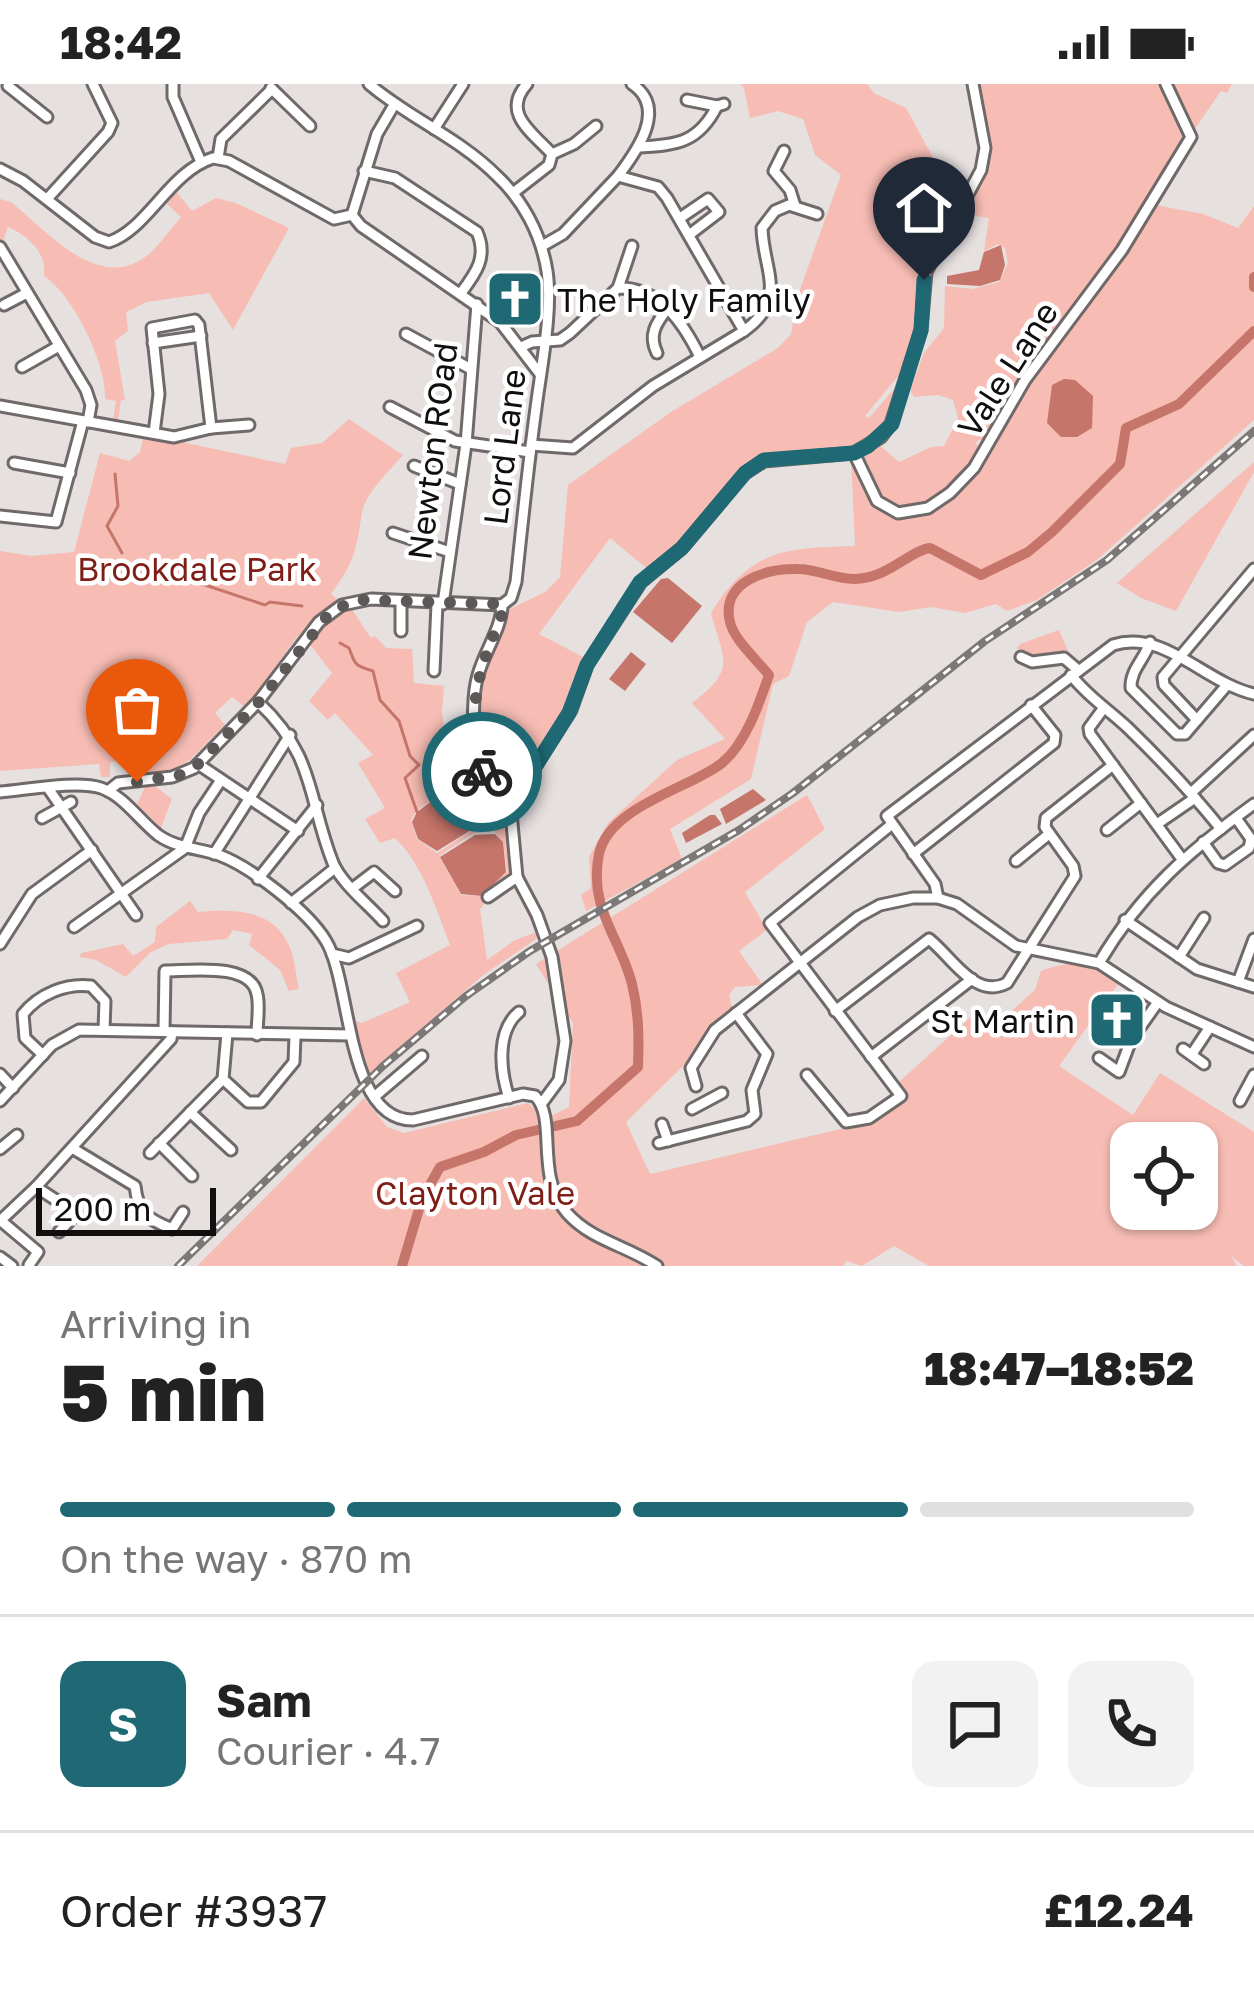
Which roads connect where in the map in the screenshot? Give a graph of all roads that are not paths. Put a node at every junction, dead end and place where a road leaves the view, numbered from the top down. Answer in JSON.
{"nodes":[{"id":1,"x":93,"y":84,"type":"edge"},
{"id":2,"x":172,"y":84,"type":"edge"},
{"id":3,"x":369,"y":84,"type":"edge"},
{"id":4,"x":527,"y":84,"type":"edge"},
{"id":5,"x":632,"y":84,"type":"edge"},
{"id":6,"x":973,"y":84,"type":"edge"},
{"id":7,"x":1166,"y":84,"type":"edge"},
{"id":8,"x":9,"y":85,"type":"edge"},
{"id":9,"x":460,"y":85,"type":"edge"},
{"id":10,"x":269,"y":86,"type":"edge"},
{"id":11,"x":0,"y":97,"type":"edge"},
{"id":12,"x":686,"y":100,"type":"dead end"},
{"id":13,"x":394,"y":105,"type":"junction"},
{"id":14,"x":47,"y":117,"type":"dead end"},
{"id":15,"x":310,"y":126,"type":"dead end"},
{"id":16,"x":596,"y":126,"type":"dead end"},
{"id":17,"x":434,"y":129,"type":"junction"},
{"id":18,"x":640,"y":147,"type":"junction"},
{"id":19,"x":784,"y":151,"type":"dead end"},
{"id":20,"x":552,"y":154,"type":"junction"},
{"id":21,"x":218,"y":158,"type":"junction"},
{"id":22,"x":201,"y":163,"type":"junction"},
{"id":23,"x":0,"y":169,"type":"edge"},
{"id":24,"x":364,"y":171,"type":"junction"},
{"id":25,"x":619,"y":176,"type":"junction"},
{"id":26,"x":512,"y":193,"type":"junction"},
{"id":27,"x":47,"y":199,"type":"junction"},
{"id":28,"x":795,"y":206,"type":"junction"},
{"id":29,"x":817,"y":214,"type":"dead end"},
{"id":30,"x":352,"y":215,"type":"junction"},
{"id":31,"x":680,"y":218,"type":"junction"},
{"id":32,"x":689,"y":235,"type":"junction"},
{"id":33,"x":542,"y":246,"type":"junction"},
{"id":34,"x":632,"y":246,"type":"dead end"},
{"id":35,"x":0,"y":248,"type":"edge"},
{"id":36,"x":618,"y":288,"type":"junction"},
{"id":37,"x":27,"y":292,"type":"junction"},
{"id":38,"x":461,"y":293,"type":"junction"},
{"id":39,"x":477,"y":304,"type":"junction"},
{"id":40,"x":4,"y":305,"type":"dead end"},
{"id":41,"x":668,"y":308,"type":"junction"},
{"id":42,"x":744,"y":331,"type":"junction"},
{"id":43,"x":406,"y":334,"type":"dead end"},
{"id":44,"x":201,"y":336,"type":"junction"},
{"id":45,"x":543,"y":342,"type":"junction"},
{"id":46,"x":153,"y":343,"type":"junction"},
{"id":47,"x":59,"y":346,"type":"junction"},
{"id":48,"x":521,"y":347,"type":"junction"},
{"id":49,"x":657,"y":353,"type":"dead end"},
{"id":50,"x":700,"y":357,"type":"junction"},
{"id":51,"x":22,"y":367,"type":"dead end"},
{"id":52,"x":471,"y":369,"type":"junction"},
{"id":53,"x":540,"y":374,"type":"junction"},
{"id":54,"x":0,"y":406,"type":"edge"},
{"id":55,"x":390,"y":406,"type":"dead end"},
{"id":56,"x":86,"y":422,"type":"junction"},
{"id":57,"x":249,"y":425,"type":"dead end"},
{"id":58,"x":211,"y":428,"type":"junction"},
{"id":59,"x":154,"y":433,"type":"junction"},
{"id":60,"x":466,"y":444,"type":"junction"},
{"id":61,"x":530,"y":448,"type":"junction"},
{"id":62,"x":854,"y":453,"type":"junction"},
{"id":63,"x":14,"y":463,"type":"dead end"},
{"id":64,"x":414,"y":466,"type":"dead end"},
{"id":65,"x":70,"y":473,"type":"junction"},
{"id":66,"x":460,"y":484,"type":"junction"},
{"id":67,"x":0,"y":516,"type":"edge"},
{"id":68,"x":393,"y":533,"type":"dead end"},
{"id":69,"x":450,"y":552,"type":"junction"},
{"id":70,"x":1253,"y":574,"type":"edge"},
{"id":71,"x":400,"y":601,"type":"junction"},
{"id":72,"x":440,"y":604,"type":"junction"},
{"id":73,"x":502,"y":604,"type":"junction"},
{"id":74,"x":400,"y":631,"type":"dead end"},
{"id":75,"x":1150,"y":642,"type":"junction"},
{"id":76,"x":1022,"y":657,"type":"dead end"},
{"id":77,"x":1177,"y":658,"type":"junction"},
{"id":78,"x":434,"y":671,"type":"dead end"},
{"id":79,"x":1074,"y":673,"type":"junction"},
{"id":80,"x":1227,"y":685,"type":"junction"},
{"id":81,"x":1254,"y":694,"type":"edge"},
{"id":82,"x":259,"y":702,"type":"junction"},
{"id":83,"x":1031,"y":705,"type":"junction"},
{"id":84,"x":1103,"y":709,"type":"junction"},
{"id":85,"x":1197,"y":720,"type":"junction"},
{"id":86,"x":290,"y":735,"type":"junction"},
{"id":87,"x":1254,"y":736,"type":"edge"},
{"id":88,"x":198,"y":764,"type":"junction"},
{"id":89,"x":1112,"y":765,"type":"junction"},
{"id":90,"x":221,"y":780,"type":"junction"},
{"id":91,"x":137,"y":782,"type":"junction"},
{"id":92,"x":48,"y":788,"type":"junction"},
{"id":93,"x":108,"y":791,"type":"junction"},
{"id":94,"x":0,"y":792,"type":"edge"},
{"id":95,"x":1193,"y":795,"type":"junction"},
{"id":96,"x":250,"y":798,"type":"junction"},
{"id":97,"x":1141,"y":803,"type":"junction"},
{"id":98,"x":66,"y":804,"type":"junction"},
{"id":99,"x":1254,"y":805,"type":"edge"},
{"id":100,"x":127,"y":806,"type":"junction"},
{"id":101,"x":317,"y":806,"type":"junction"},
{"id":102,"x":511,"y":813,"type":"junction"},
{"id":103,"x":42,"y":818,"type":"dead end"},
{"id":104,"x":1236,"y":818,"type":"junction"},
{"id":105,"x":1157,"y":824,"type":"junction"},
{"id":106,"x":891,"y":825,"type":"junction"},
{"id":107,"x":1221,"y":829,"type":"junction"},
{"id":108,"x":1107,"y":830,"type":"dead end"},
{"id":109,"x":298,"y":831,"type":"junction"},
{"id":110,"x":1049,"y":834,"type":"junction"},
{"id":111,"x":1203,"y":842,"type":"junction"},
{"id":112,"x":185,"y":848,"type":"junction"},
{"id":113,"x":92,"y":850,"type":"junction"},
{"id":114,"x":214,"y":854,"type":"junction"},
{"id":115,"x":914,"y":854,"type":"junction"},
{"id":116,"x":1183,"y":859,"type":"junction"},
{"id":117,"x":1016,"y":861,"type":"dead end"},
{"id":118,"x":334,"y":868,"type":"junction"},
{"id":119,"x":517,"y":877,"type":"junction"},
{"id":120,"x":258,"y":879,"type":"junction"},
{"id":121,"x":352,"y":888,"type":"junction"},
{"id":122,"x":395,"y":891,"type":"dead end"},
{"id":123,"x":122,"y":894,"type":"junction"},
{"id":124,"x":488,"y":897,"type":"dead end"},
{"id":125,"x":938,"y":898,"type":"junction"},
{"id":126,"x":291,"y":903,"type":"junction"},
{"id":127,"x":136,"y":915,"type":"dead end"},
{"id":128,"x":1204,"y":917,"type":"dead end"},
{"id":129,"x":1125,"y":920,"type":"junction"},
{"id":130,"x":383,"y":921,"type":"dead end"},
{"id":131,"x":417,"y":926,"type":"dead end"},
{"id":132,"x":74,"y":927,"type":"dead end"},
{"id":133,"x":2,"y":937,"type":"edge"},
{"id":134,"x":1254,"y":939,"type":"edge"},
{"id":135,"x":1028,"y":950,"type":"junction"},
{"id":136,"x":332,"y":954,"type":"junction"},
{"id":137,"x":1179,"y":957,"type":"junction"},
{"id":138,"x":799,"y":963,"type":"junction"},
{"id":139,"x":1099,"y":963,"type":"junction"},
{"id":140,"x":972,"y":980,"type":"junction"},
{"id":141,"x":1238,"y":982,"type":"junction"},
{"id":142,"x":1254,"y":987,"type":"edge"},
{"id":143,"x":1158,"y":1002,"type":"junction"},
{"id":144,"x":835,"y":1011,"type":"junction"},
{"id":145,"x":519,"y":1012,"type":"dead end"},
{"id":146,"x":736,"y":1013,"type":"junction"},
{"id":147,"x":1210,"y":1028,"type":"junction"},
{"id":148,"x":104,"y":1030,"type":"junction"},
{"id":149,"x":168,"y":1032,"type":"junction"},
{"id":150,"x":226,"y":1033,"type":"junction"},
{"id":151,"x":257,"y":1035,"type":"junction"},
{"id":152,"x":350,"y":1035,"type":"junction"},
{"id":153,"x":295,"y":1037,"type":"junction"},
{"id":154,"x":1254,"y":1047,"type":"edge"},
{"id":155,"x":43,"y":1054,"type":"junction"},
{"id":156,"x":422,"y":1056,"type":"dead end"},
{"id":157,"x":871,"y":1057,"type":"junction"},
{"id":158,"x":1100,"y":1058,"type":"dead end"},
{"id":159,"x":1204,"y":1064,"type":"dead end"},
{"id":160,"x":0,"y":1074,"type":"edge"},
{"id":161,"x":807,"y":1075,"type":"dead end"},
{"id":162,"x":1254,"y":1075,"type":"edge"},
{"id":163,"x":223,"y":1078,"type":"junction"},
{"id":164,"x":696,"y":1086,"type":"dead end"},
{"id":165,"x":13,"y":1088,"type":"junction"},
{"id":166,"x":722,"y":1094,"type":"dead end"},
{"id":167,"x":374,"y":1096,"type":"junction"},
{"id":168,"x":509,"y":1098,"type":"junction"},
{"id":169,"x":0,"y":1101,"type":"edge"},
{"id":170,"x":1240,"y":1101,"type":"dead end"},
{"id":171,"x":542,"y":1103,"type":"junction"},
{"id":172,"x":692,"y":1109,"type":"dead end"},
{"id":173,"x":190,"y":1112,"type":"junction"},
{"id":174,"x":662,"y":1124,"type":"dead end"},
{"id":175,"x":17,"y":1135,"type":"dead end"},
{"id":176,"x":159,"y":1143,"type":"junction"},
{"id":177,"x":72,"y":1148,"type":"junction"},
{"id":178,"x":0,"y":1149,"type":"edge"},
{"id":179,"x":231,"y":1150,"type":"dead end"},
{"id":180,"x":150,"y":1153,"type":"dead end"},
{"id":181,"x":191,"y":1176,"type":"dead end"},
{"id":182,"x":36,"y":1187,"type":"junction"},
{"id":183,"x":183,"y":1212,"type":"dead end"},
{"id":184,"x":0,"y":1221,"type":"edge"},
{"id":185,"x":58,"y":1232,"type":"dead end"},
{"id":186,"x":0,"y":1257,"type":"edge"},
{"id":187,"x":29,"y":1265,"type":"edge"},
{"id":188,"x":12,"y":1266,"type":"edge"},
{"id":189,"x":657,"y":1266,"type":"edge"}],
"edges":[{"from":1,"to":27,"type":"street"},
{"from":2,"to":22,"type":"street"},
{"from":3,"to":13,"type":"street","name":"Lord Lane"},
{"from":4,"to":20,"type":"street"},
{"from":5,"to":18,"type":"street"},
{"from":6,"to":62,"type":"street"},
{"from":7,"to":62,"type":"street","name":"Vale Lane"},
{"from":8,"to":11,"type":"street"},
{"from":8,"to":14,"type":"street"},
{"from":9,"to":17,"type":"street"},
{"from":10,"to":15,"type":"street"},
{"from":10,"to":21,"type":"street"},
{"from":12,"to":18,"type":"street"},
{"from":13,"to":17,"type":"street","name":"Lord Lane"},
{"from":13,"to":24,"type":"street"},
{"from":16,"to":20,"type":"street"},
{"from":17,"to":26,"type":"street","name":"Lord Lane"},
{"from":18,"to":25,"type":"street"},
{"from":19,"to":28,"type":"street"},
{"from":20,"to":26,"type":"street"},
{"from":21,"to":22,"type":"street"},
{"from":21,"to":30,"type":"street"},
{"from":22,"to":27,"type":"street"},
{"from":23,"to":27,"type":"street"},
{"from":24,"to":30,"type":"street"},
{"from":24,"to":38,"type":"street"},
{"from":25,"to":31,"type":"street"},
{"from":25,"to":33,"type":"street"},
{"from":26,"to":33,"type":"street","name":"Lord Lane"},
{"from":28,"to":29,"type":"street"},
{"from":28,"to":42,"type":"street"},
{"from":30,"to":38,"type":"street"},
{"from":31,"to":32,"type":"street"},
{"from":31,"to":32,"type":"street"},
{"from":32,"to":42,"type":"street"},
{"from":33,"to":45,"type":"street","name":"Lord Lane"},
{"from":34,"to":36,"type":"street"},
{"from":35,"to":37,"type":"street"},
{"from":36,"to":41,"type":"street"},
{"from":36,"to":45,"type":"street"},
{"from":37,"to":40,"type":"street"},
{"from":37,"to":47,"type":"street"},
{"from":38,"to":39,"type":"street"},
{"from":39,"to":48,"type":"street"},
{"from":39,"to":52,"type":"street","name":"Newton ROad"},
{"from":41,"to":49,"type":"street"},
{"from":41,"to":50,"type":"street"},
{"from":42,"to":50,"type":"street"},
{"from":43,"to":52,"type":"street"},
{"from":44,"to":46,"type":"street"},
{"from":44,"to":46,"type":"street"},
{"from":44,"to":58,"type":"street"},
{"from":45,"to":48,"type":"street"},
{"from":45,"to":53,"type":"street","name":"Lord Lane"},
{"from":46,"to":59,"type":"street"},
{"from":47,"to":51,"type":"street"},
{"from":47,"to":56,"type":"street"},
{"from":48,"to":53,"type":"street"},
{"from":50,"to":61,"type":"street"},
{"from":52,"to":60,"type":"street","name":"Newton ROad"},
{"from":53,"to":61,"type":"street","name":"Lord Lane"},
{"from":54,"to":56,"type":"street"},
{"from":55,"to":60,"type":"street"},
{"from":56,"to":59,"type":"street"},
{"from":56,"to":65,"type":"street"},
{"from":57,"to":58,"type":"street"},
{"from":58,"to":59,"type":"street"},
{"from":60,"to":61,"type":"street"},
{"from":60,"to":66,"type":"street","name":"Newton ROad"},
{"from":61,"to":73,"type":"street","name":"Lord Lane"},
{"from":62,"to":102,"type":"street"},
{"from":63,"to":65,"type":"street"},
{"from":64,"to":66,"type":"street"},
{"from":65,"to":67,"type":"street"},
{"from":66,"to":69,"type":"street","name":"Newton ROad"},
{"from":68,"to":69,"type":"street"},
{"from":69,"to":72,"type":"street","name":"Newton ROad"},
{"from":70,"to":77,"type":"street"},
{"from":71,"to":72,"type":"street"},
{"from":71,"to":74,"type":"street"},
{"from":71,"to":82,"type":"street"},
{"from":72,"to":73,"type":"street"},
{"from":72,"to":78,"type":"street","name":"Newton ROad"},
{"from":73,"to":102,"type":"street","name":"Lord Lane"},
{"from":75,"to":77,"type":"street"},
{"from":75,"to":79,"type":"street"},
{"from":75,"to":85,"type":"street"},
{"from":76,"to":79,"type":"street"},
{"from":77,"to":80,"type":"street"},
{"from":77,"to":85,"type":"street"},
{"from":79,"to":83,"type":"street"},
{"from":79,"to":84,"type":"street"},
{"from":80,"to":81,"type":"street"},
{"from":80,"to":85,"type":"street"},
{"from":82,"to":86,"type":"street"},
{"from":82,"to":88,"type":"street"},
{"from":83,"to":106,"type":"street"},
{"from":83,"to":115,"type":"street"},
{"from":84,"to":89,"type":"street"},
{"from":84,"to":95,"type":"street"},
{"from":86,"to":96,"type":"street"},
{"from":86,"to":101,"type":"street"},
{"from":87,"to":95,"type":"street"},
{"from":88,"to":90,"type":"street"},
{"from":88,"to":91,"type":"street"},
{"from":89,"to":97,"type":"street"},
{"from":89,"to":110,"type":"street"},
{"from":90,"to":96,"type":"street"},
{"from":90,"to":112,"type":"street"},
{"from":91,"to":93,"type":"street"},
{"from":91,"to":100,"type":"street"},
{"from":92,"to":93,"type":"street"},
{"from":92,"to":94,"type":"street"},
{"from":92,"to":98,"type":"street"},
{"from":93,"to":100,"type":"street"},
{"from":95,"to":105,"type":"street"},
{"from":95,"to":107,"type":"street"},
{"from":96,"to":109,"type":"street"},
{"from":96,"to":114,"type":"street"},
{"from":97,"to":105,"type":"street"},
{"from":97,"to":108,"type":"street"},
{"from":98,"to":103,"type":"street"},
{"from":98,"to":113,"type":"street"},
{"from":99,"to":104,"type":"street"},
{"from":100,"to":112,"type":"street"},
{"from":101,"to":109,"type":"street"},
{"from":101,"to":118,"type":"street"},
{"from":102,"to":119,"type":"street"},
{"from":104,"to":107,"type":"street"},
{"from":104,"to":111,"type":"street"},
{"from":105,"to":116,"type":"street"},
{"from":106,"to":115,"type":"street"},
{"from":106,"to":138,"type":"street"},
{"from":107,"to":111,"type":"street"},
{"from":109,"to":120,"type":"street"},
{"from":110,"to":117,"type":"street"},
{"from":110,"to":135,"type":"street"},
{"from":111,"to":116,"type":"street"},
{"from":112,"to":114,"type":"street"},
{"from":112,"to":123,"type":"street"},
{"from":113,"to":123,"type":"street"},
{"from":113,"to":133,"type":"street"},
{"from":114,"to":120,"type":"street"},
{"from":115,"to":125,"type":"street"},
{"from":116,"to":129,"type":"street"},
{"from":118,"to":121,"type":"street"},
{"from":118,"to":126,"type":"street"},
{"from":119,"to":124,"type":"street"},
{"from":119,"to":171,"type":"street"},
{"from":120,"to":126,"type":"street"},
{"from":121,"to":122,"type":"street"},
{"from":121,"to":130,"type":"street"},
{"from":123,"to":127,"type":"street"},
{"from":123,"to":132,"type":"street"},
{"from":125,"to":135,"type":"street"},
{"from":125,"to":138,"type":"street"},
{"from":126,"to":136,"type":"street"},
{"from":128,"to":137,"type":"street"},
{"from":129,"to":137,"type":"street"},
{"from":129,"to":139,"type":"street"},
{"from":131,"to":136,"type":"street"},
{"from":134,"to":141,"type":"street"},
{"from":135,"to":139,"type":"street"},
{"from":135,"to":140,"type":"street"},
{"from":136,"to":152,"type":"street"},
{"from":137,"to":141,"type":"street"},
{"from":138,"to":144,"type":"street"},
{"from":138,"to":146,"type":"street"},
{"from":139,"to":143,"type":"street"},
{"from":140,"to":144,"type":"street"},
{"from":140,"to":157,"type":"street"},
{"from":141,"to":142,"type":"street"},
{"from":143,"to":147,"type":"street"},
{"from":143,"to":158,"type":"street"},
{"from":144,"to":157,"type":"street"},
{"from":145,"to":168,"type":"street"},
{"from":146,"to":164,"type":"street"},
{"from":146,"to":174,"type":"street"},
{"from":147,"to":154,"type":"street"},
{"from":147,"to":159,"type":"street"},
{"from":148,"to":149,"type":"street"},
{"from":148,"to":155,"type":"street"},
{"from":148,"to":155,"type":"street"},
{"from":149,"to":150,"type":"street"},
{"from":149,"to":151,"type":"street"},
{"from":149,"to":177,"type":"street"},
{"from":150,"to":151,"type":"street"},
{"from":150,"to":163,"type":"street"},
{"from":151,"to":153,"type":"street"},
{"from":152,"to":153,"type":"street"},
{"from":152,"to":167,"type":"street"},
{"from":153,"to":163,"type":"street"},
{"from":155,"to":165,"type":"street"},
{"from":156,"to":167,"type":"street"},
{"from":157,"to":161,"type":"street"},
{"from":160,"to":165,"type":"street"},
{"from":162,"to":170,"type":"street"},
{"from":163,"to":173,"type":"street"},
{"from":165,"to":169,"type":"street"},
{"from":166,"to":172,"type":"street"},
{"from":167,"to":168,"type":"street"},
{"from":168,"to":171,"type":"street"},
{"from":171,"to":189,"type":"street"},
{"from":173,"to":176,"type":"street"},
{"from":173,"to":179,"type":"street"},
{"from":175,"to":178,"type":"street"},
{"from":176,"to":180,"type":"street"},
{"from":176,"to":181,"type":"street"},
{"from":177,"to":182,"type":"street"},
{"from":177,"to":183,"type":"street"},
{"from":182,"to":184,"type":"street"},
{"from":182,"to":185,"type":"street"},
{"from":184,"to":187,"type":"street"},
{"from":186,"to":188,"type":"street"}]}
